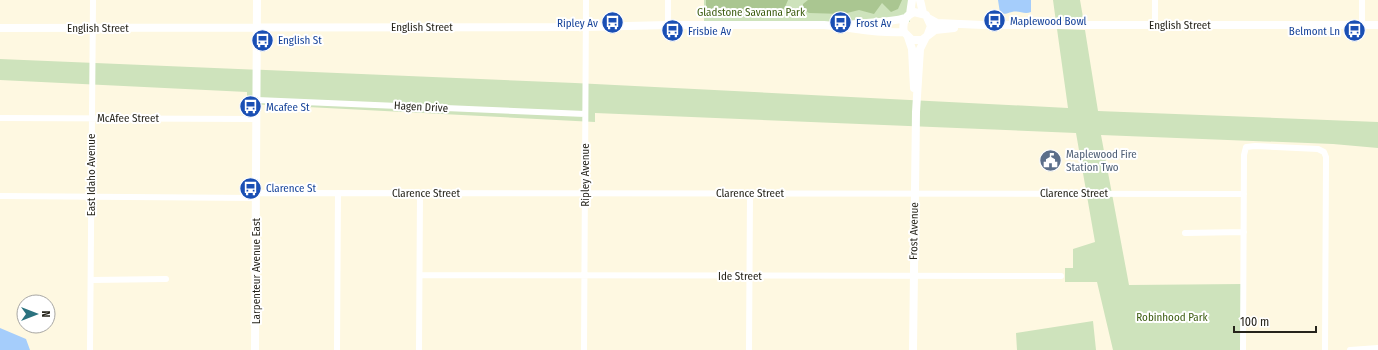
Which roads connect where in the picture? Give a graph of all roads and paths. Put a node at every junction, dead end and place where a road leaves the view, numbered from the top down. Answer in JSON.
{"nodes":[{"id":1,"x":92,"y":0,"type":"edge"},
{"id":2,"x":257,"y":0,"type":"edge"},
{"id":3,"x":586,"y":0,"type":"edge"},
{"id":4,"x":668,"y":0,"type":"edge"},
{"id":5,"x":912,"y":0,"type":"edge"},
{"id":6,"x":920,"y":0,"type":"edge"},
{"id":7,"x":1155,"y":0,"type":"edge"},
{"id":8,"x":1362,"y":0,"type":"edge"},
{"id":9,"x":907,"y":16,"type":"junction"},
{"id":10,"x":926,"y":16,"type":"junction"},
{"id":11,"x":668,"y":25,"type":"junction"},
{"id":12,"x":983,"y":25,"type":"junction"},
{"id":13,"x":1362,"y":25,"type":"junction"},
{"id":14,"x":1378,"y":25,"type":"edge"},
{"id":15,"x":257,"y":26,"type":"junction"},
{"id":16,"x":1155,"y":26,"type":"junction"},
{"id":17,"x":586,"y":27,"type":"junction"},
{"id":18,"x":844,"y":27,"type":"junction"},
{"id":19,"x":0,"y":28,"type":"edge"},
{"id":20,"x":92,"y":28,"type":"junction"},
{"id":21,"x":906,"y":35,"type":"junction"},
{"id":22,"x":927,"y":36,"type":"junction"},
{"id":23,"x":257,"y":100,"type":"junction"},
{"id":24,"x":916,"y":112,"type":"junction"},
{"id":25,"x":585,"y":114,"type":"junction"},
{"id":26,"x":0,"y":118,"type":"edge"},
{"id":27,"x":92,"y":118,"type":"junction"},
{"id":28,"x":256,"y":119,"type":"junction"},
{"id":29,"x":338,"y":193,"type":"junction"},
{"id":30,"x":420,"y":193,"type":"junction"},
{"id":31,"x":585,"y":193,"type":"junction"},
{"id":32,"x":750,"y":193,"type":"junction"},
{"id":33,"x":914,"y":194,"type":"junction"},
{"id":34,"x":1244,"y":194,"type":"junction"},
{"id":35,"x":256,"y":195,"type":"junction"},
{"id":36,"x":0,"y":196,"type":"edge"},
{"id":37,"x":91,"y":196,"type":"junction"},
{"id":38,"x":1244,"y":232,"type":"junction"},
{"id":39,"x":1185,"y":233,"type":"dead end"},
{"id":40,"x":420,"y":275,"type":"junction"},
{"id":41,"x":749,"y":276,"type":"junction"},
{"id":42,"x":913,"y":276,"type":"junction"},
{"id":43,"x":1061,"y":276,"type":"dead end"},
{"id":44,"x":584,"y":277,"type":"junction"},
{"id":45,"x":166,"y":279,"type":"dead end"},
{"id":46,"x":91,"y":280,"type":"junction"},
{"id":47,"x":1378,"y":348,"type":"edge"},
{"id":48,"x":90,"y":350,"type":"edge"},
{"id":49,"x":255,"y":350,"type":"edge"},
{"id":50,"x":337,"y":350,"type":"edge"},
{"id":51,"x":419,"y":350,"type":"edge"},
{"id":52,"x":584,"y":350,"type":"edge"},
{"id":53,"x":749,"y":350,"type":"edge"},
{"id":54,"x":913,"y":350,"type":"edge"},
{"id":55,"x":1244,"y":350,"type":"edge"},
{"id":56,"x":1325,"y":350,"type":"edge"},
{"id":57,"x":1350,"y":350,"type":"edge"}],
"edges":[{"from":1,"to":20,"type":"street","name":"East Idaho Avenue"},
{"from":2,"to":15,"type":"street","name":"Larpenteur Avenue East"},
{"from":3,"to":17,"type":"street","name":"Ripley Avenue"},
{"from":4,"to":11,"type":"street"},
{"from":5,"to":9,"type":"street"},
{"from":6,"to":10,"type":"street"},
{"from":7,"to":16,"type":"street"},
{"from":8,"to":13,"type":"street"},
{"from":9,"to":10,"type":"street"},
{"from":9,"to":18,"type":"street","name":"English Street"},
{"from":9,"to":21,"type":"street"},
{"from":10,"to":12,"type":"street","name":"English Street"},
{"from":10,"to":22,"type":"street"},
{"from":11,"to":17,"type":"street","name":"English Street"},
{"from":11,"to":18,"type":"street","name":"English Street"},
{"from":12,"to":16,"type":"street","name":"English Street"},
{"from":12,"to":22,"type":"street","name":"English Street"},
{"from":13,"to":14,"type":"street","name":"English Street"},
{"from":13,"to":16,"type":"street","name":"English Street"},
{"from":15,"to":17,"type":"street","name":"English Street"},
{"from":15,"to":20,"type":"street","name":"English Street"},
{"from":15,"to":23,"type":"street","name":"Larpenteur Avenue East"},
{"from":17,"to":25,"type":"street","name":"Ripley Avenue"},
{"from":18,"to":21,"type":"street","name":"English Street"},
{"from":19,"to":20,"type":"street","name":"English Street"},
{"from":20,"to":27,"type":"street","name":"East Idaho Avenue"},
{"from":21,"to":22,"type":"street"},
{"from":21,"to":24,"type":"street","name":"Frost Avenue"},
{"from":22,"to":24,"type":"street","name":"Frost Avenue"},
{"from":23,"to":25,"type":"street","name":"Hagen Drive"},
{"from":23,"to":28,"type":"street","name":"Larpenteur Avenue East"},
{"from":24,"to":33,"type":"street","name":"Frost Avenue"},
{"from":25,"to":31,"type":"street","name":"Ripley Avenue"},
{"from":26,"to":27,"type":"street","name":"McAfee Street"},
{"from":27,"to":28,"type":"street","name":"McAfee Street"},
{"from":27,"to":37,"type":"street","name":"East Idaho Avenue"},
{"from":28,"to":35,"type":"street","name":"Larpenteur Avenue East"},
{"from":29,"to":30,"type":"street","name":"Clarence Street"},
{"from":29,"to":35,"type":"street","name":"Clarence Street"},
{"from":29,"to":50,"type":"street"},
{"from":30,"to":31,"type":"street","name":"Clarence Street"},
{"from":30,"to":40,"type":"street"},
{"from":31,"to":32,"type":"street","name":"Clarence Street"},
{"from":31,"to":44,"type":"street","name":"Ripley Avenue"},
{"from":32,"to":33,"type":"street","name":"Clarence Street"},
{"from":32,"to":41,"type":"street"},
{"from":33,"to":34,"type":"street","name":"Clarence Street"},
{"from":33,"to":42,"type":"street","name":"Frost Avenue"},
{"from":34,"to":38,"type":"street"},
{"from":34,"to":56,"type":"street"},
{"from":35,"to":37,"type":"street","name":"Clarence Street"},
{"from":35,"to":49,"type":"street","name":"Larpenteur Avenue East"},
{"from":36,"to":37,"type":"street","name":"Clarence Street"},
{"from":37,"to":46,"type":"street","name":"East Idaho Avenue"},
{"from":38,"to":39,"type":"street"},
{"from":38,"to":55,"type":"street"},
{"from":40,"to":44,"type":"street","name":"Ide Street"},
{"from":40,"to":51,"type":"street"},
{"from":41,"to":42,"type":"street","name":"Ide Street"},
{"from":41,"to":44,"type":"street","name":"Ide Street"},
{"from":41,"to":53,"type":"street"},
{"from":42,"to":43,"type":"street","name":"Ide Street"},
{"from":42,"to":54,"type":"street","name":"Frost Avenue"},
{"from":44,"to":52,"type":"street","name":"Ripley Avenue"},
{"from":45,"to":46,"type":"street"},
{"from":46,"to":48,"type":"street","name":"East Idaho Avenue"},
{"from":47,"to":57,"type":"street"}]}
